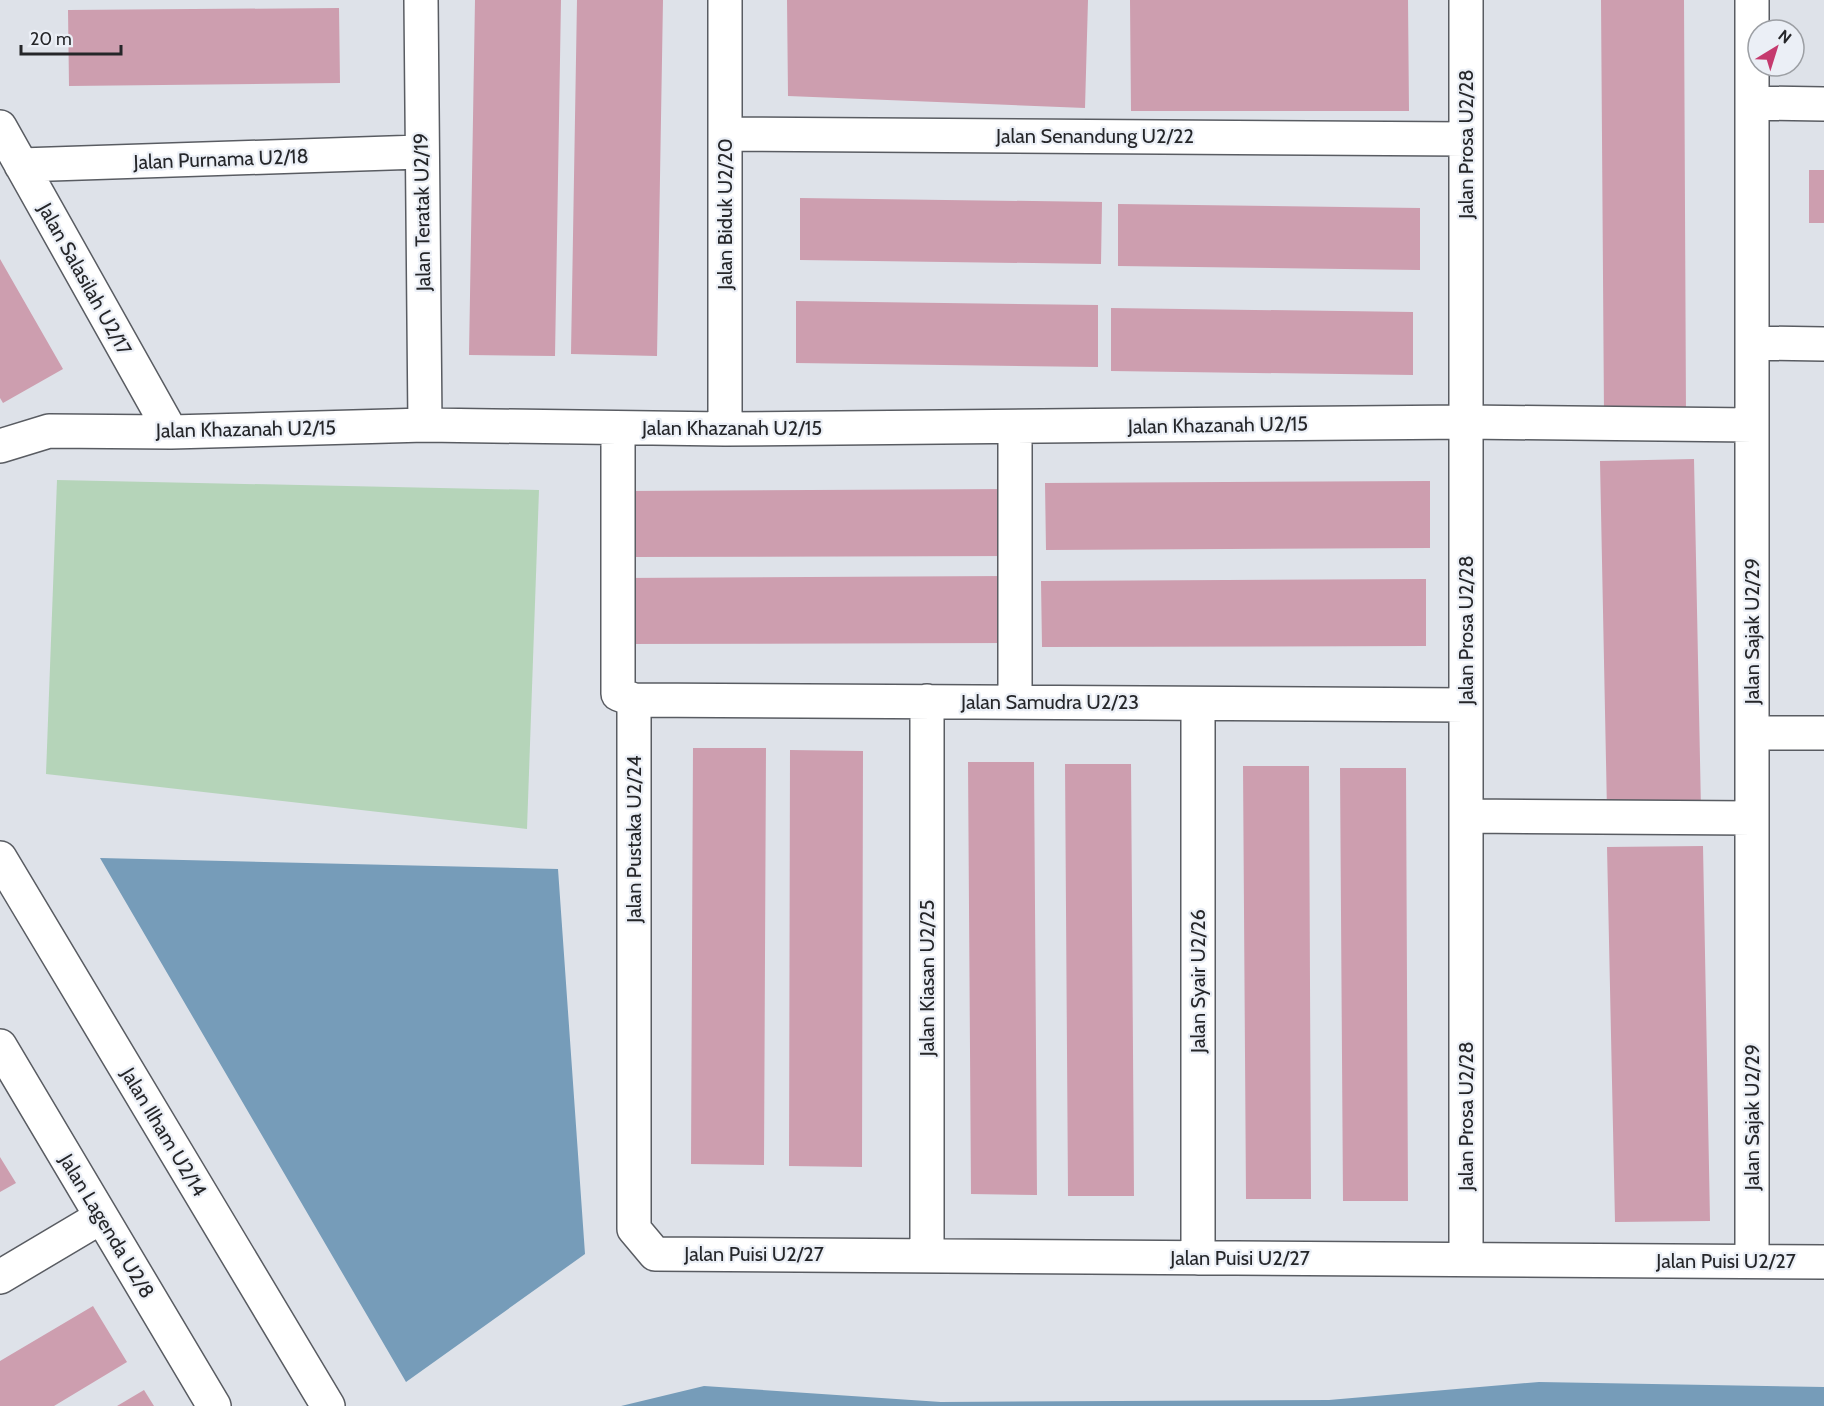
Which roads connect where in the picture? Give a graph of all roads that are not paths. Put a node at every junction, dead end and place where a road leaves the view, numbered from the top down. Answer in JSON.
{"nodes":[{"id":1,"x":421,"y":0,"type":"edge"},
{"id":2,"x":725,"y":0,"type":"edge"},
{"id":3,"x":1466,"y":0,"type":"edge"},
{"id":4,"x":1752,"y":0,"type":"edge"},
{"id":5,"x":1752,"y":103,"type":"junction"},
{"id":6,"x":1824,"y":104,"type":"edge"},
{"id":7,"x":0,"y":127,"type":"edge"},
{"id":8,"x":725,"y":134,"type":"junction"},
{"id":9,"x":1466,"y":138,"type":"junction"},
{"id":10,"x":420,"y":152,"type":"junction"},
{"id":11,"x":21,"y":165,"type":"junction"},
{"id":12,"x":1752,"y":343,"type":"junction"},
{"id":13,"x":1824,"y":344,"type":"edge"},
{"id":14,"x":1466,"y":422,"type":"junction"},
{"id":15,"x":425,"y":425,"type":"junction"},
{"id":16,"x":1752,"y":425,"type":"junction"},
{"id":17,"x":618,"y":428,"type":"junction"},
{"id":18,"x":1015,"y":428,"type":"junction"},
{"id":19,"x":725,"y":429,"type":"junction"},
{"id":20,"x":171,"y":432,"type":"junction"},
{"id":21,"x":0,"y":446,"type":"edge"},
{"id":22,"x":634,"y":700,"type":"junction"},
{"id":23,"x":927,"y":701,"type":"junction"},
{"id":24,"x":1015,"y":702,"type":"junction"},
{"id":25,"x":1198,"y":704,"type":"junction"},
{"id":26,"x":1466,"y":705,"type":"junction"},
{"id":27,"x":1752,"y":733,"type":"junction"},
{"id":28,"x":1824,"y":734,"type":"edge"},
{"id":29,"x":1466,"y":816,"type":"junction"},
{"id":30,"x":1752,"y":818,"type":"junction"},
{"id":31,"x":0,"y":858,"type":"edge"},
{"id":32,"x":0,"y":1046,"type":"edge"},
{"id":33,"x":101,"y":1216,"type":"junction"},
{"id":34,"x":656,"y":1254,"type":"joint"},
{"id":35,"x":927,"y":1256,"type":"junction"},
{"id":36,"x":1197,"y":1258,"type":"junction"},
{"id":37,"x":1466,"y":1259,"type":"junction"},
{"id":38,"x":1752,"y":1261,"type":"junction"},
{"id":39,"x":1824,"y":1262,"type":"edge"},
{"id":40,"x":0,"y":1277,"type":"edge"},
{"id":41,"x":214,"y":1406,"type":"edge"},
{"id":42,"x":328,"y":1406,"type":"edge"}],
"edges":[{"from":1,"to":10,"type":"street","name":"Jalan Teratak U2/19"},
{"from":2,"to":8,"type":"street","name":"Jalan Biduk U2/20"},
{"from":3,"to":9,"type":"street","name":"Jalan Prosa U2/28"},
{"from":4,"to":5,"type":"street","name":"Jalan Sajak U2/29"},
{"from":5,"to":6,"type":"street"},
{"from":5,"to":12,"type":"street","name":"Jalan Sajak U2/29"},
{"from":7,"to":11,"type":"street","name":"Jalan Salasilah U2/17"},
{"from":8,"to":9,"type":"street","name":"Jalan Senandung U2/22"},
{"from":8,"to":19,"type":"street","name":"Jalan Biduk U2/20"},
{"from":9,"to":14,"type":"street","name":"Jalan Prosa U2/28"},
{"from":10,"to":11,"type":"street","name":"Jalan Purnama U2/18"},
{"from":10,"to":15,"type":"street","name":"Jalan Teratak U2/19"},
{"from":11,"to":20,"type":"street","name":"Jalan Salasilah U2/17"},
{"from":12,"to":13,"type":"street"},
{"from":12,"to":16,"type":"street","name":"Jalan Sajak U2/29"},
{"from":14,"to":16,"type":"street","name":"Jalan Khazanah U2/15"},
{"from":14,"to":18,"type":"street","name":"Jalan Khazanah U2/15"},
{"from":14,"to":26,"type":"street","name":"Jalan Prosa U2/28"},
{"from":15,"to":17,"type":"street","name":"Jalan Khazanah U2/15"},
{"from":15,"to":20,"type":"street","name":"Jalan Khazanah U2/15"},
{"from":16,"to":27,"type":"street","name":"Jalan Sajak U2/29"},
{"from":17,"to":19,"type":"street","name":"Jalan Khazanah U2/15"},
{"from":17,"to":22,"type":"street"},
{"from":18,"to":19,"type":"street","name":"Jalan Khazanah U2/15"},
{"from":18,"to":24,"type":"street"},
{"from":20,"to":21,"type":"street","name":"Jalan Khazanah U2/15"},
{"from":22,"to":23,"type":"street","name":"Jalan Samudra U2/23"},
{"from":22,"to":34,"type":"street","name":"Jalan Pustaka U2/24"},
{"from":23,"to":24,"type":"street","name":"Jalan Samudra U2/23"},
{"from":23,"to":35,"type":"street","name":"Jalan Kiasan U2/25"},
{"from":24,"to":25,"type":"street","name":"Jalan Samudra U2/23"},
{"from":25,"to":26,"type":"street","name":"Jalan Samudra U2/23"},
{"from":25,"to":36,"type":"street","name":"Jalan Syair U2/26"},
{"from":26,"to":29,"type":"street","name":"Jalan Prosa U2/28"},
{"from":27,"to":28,"type":"street"},
{"from":27,"to":30,"type":"street","name":"Jalan Sajak U2/29"},
{"from":29,"to":30,"type":"street"},
{"from":29,"to":37,"type":"street","name":"Jalan Prosa U2/28"},
{"from":30,"to":38,"type":"street","name":"Jalan Sajak U2/29"},
{"from":31,"to":42,"type":"street","name":"Jalan Ilham U2/14"},
{"from":32,"to":33,"type":"street","name":"Jalan Lagenda U2/8"},
{"from":33,"to":40,"type":"street"},
{"from":33,"to":41,"type":"street","name":"Jalan Lagenda U2/8"},
{"from":34,"to":35,"type":"street","name":"Jalan Puisi U2/27"},
{"from":35,"to":36,"type":"street","name":"Jalan Puisi U2/27"},
{"from":36,"to":37,"type":"street","name":"Jalan Puisi U2/27"},
{"from":37,"to":38,"type":"street","name":"Jalan Puisi U2/27"},
{"from":38,"to":39,"type":"street","name":"Jalan Puisi U2/27"}]}
